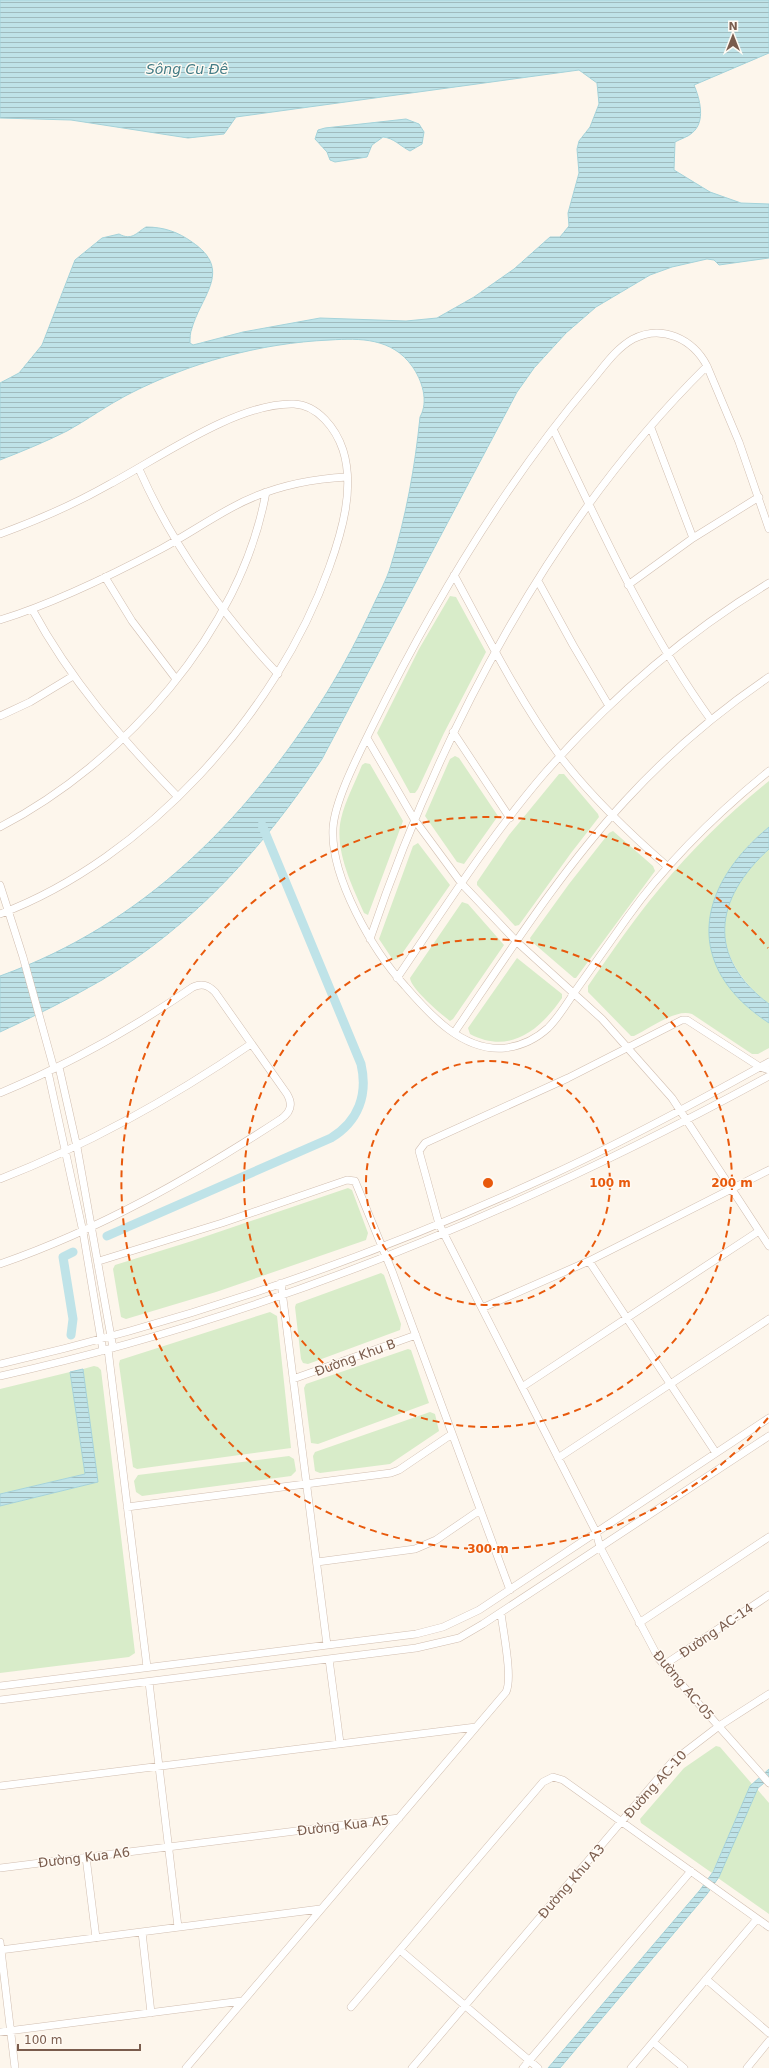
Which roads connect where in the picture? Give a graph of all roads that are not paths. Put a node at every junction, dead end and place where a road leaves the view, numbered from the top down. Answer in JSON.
{"nodes":[{"id":1,"x":707,"y":366,"type":"junction"},
{"id":2,"x":651,"y":428,"type":"junction"},
{"id":3,"x":553,"y":429,"type":"junction"},
{"id":4,"x":139,"y":469,"type":"junction"},
{"id":5,"x":348,"y":477,"type":"junction"},
{"id":6,"x":266,"y":492,"type":"junction"},
{"id":7,"x":759,"y":497,"type":"junction"},
{"id":8,"x":589,"y":506,"type":"junction"},
{"id":9,"x":769,"y":529,"type":"edge"},
{"id":10,"x":0,"y":534,"type":"edge"},
{"id":11,"x":693,"y":538,"type":"junction"},
{"id":12,"x":175,"y":541,"type":"junction"},
{"id":13,"x":454,"y":575,"type":"junction"},
{"id":14,"x":105,"y":577,"type":"junction"},
{"id":15,"x":538,"y":580,"type":"junction"},
{"id":16,"x":769,"y":583,"type":"edge"},
{"id":17,"x":628,"y":585,"type":"junction"},
{"id":18,"x":32,"y":609,"type":"junction"},
{"id":19,"x":222,"y":611,"type":"junction"},
{"id":20,"x":0,"y":620,"type":"edge"},
{"id":21,"x":496,"y":651,"type":"junction"},
{"id":22,"x":668,"y":654,"type":"junction"},
{"id":23,"x":278,"y":674,"type":"junction"},
{"id":24,"x":73,"y":676,"type":"junction"},
{"id":25,"x":769,"y":677,"type":"edge"},
{"id":26,"x":176,"y":679,"type":"junction"},
{"id":27,"x":609,"y":706,"type":"junction"},
{"id":28,"x":0,"y":716,"type":"edge"},
{"id":29,"x":711,"y":720,"type":"junction"},
{"id":30,"x":453,"y":732,"type":"junction"},
{"id":31,"x":122,"y":738,"type":"junction"},
{"id":32,"x":366,"y":738,"type":"junction"},
{"id":33,"x":560,"y":756,"type":"junction"},
{"id":34,"x":769,"y":771,"type":"edge"},
{"id":35,"x":178,"y":797,"type":"junction"},
{"id":36,"x":612,"y":816,"type":"junction"},
{"id":37,"x":510,"y":818,"type":"junction"},
{"id":38,"x":414,"y":819,"type":"junction"},
{"id":39,"x":0,"y":828,"type":"edge"},
{"id":40,"x":668,"y":867,"type":"junction"},
{"id":41,"x":462,"y":884,"type":"junction"},
{"id":42,"x":0,"y":885,"type":"edge"},
{"id":43,"x":8,"y":910,"type":"junction"},
{"id":44,"x":0,"y":914,"type":"edge"},
{"id":45,"x":370,"y":939,"type":"junction"},
{"id":46,"x":517,"y":942,"type":"junction"},
{"id":47,"x":397,"y":978,"type":"junction"},
{"id":48,"x":575,"y":992,"type":"junction"},
{"id":49,"x":454,"y":1033,"type":"junction"},
{"id":50,"x":251,"y":1044,"type":"junction"},
{"id":51,"x":628,"y":1047,"type":"junction"},
{"id":52,"x":769,"y":1062,"type":"edge"},
{"id":53,"x":760,"y":1066,"type":"junction"},
{"id":54,"x":54,"y":1069,"type":"junction"},
{"id":55,"x":769,"y":1070,"type":"edge"},
{"id":56,"x":769,"y":1076,"type":"edge"},
{"id":57,"x":0,"y":1093,"type":"edge"},
{"id":58,"x":681,"y":1110,"type":"junction"},
{"id":59,"x":687,"y":1120,"type":"junction"},
{"id":60,"x":77,"y":1147,"type":"junction"},
{"id":61,"x":66,"y":1152,"type":"junction"},
{"id":62,"x":769,"y":1170,"type":"edge"},
{"id":63,"x":0,"y":1179,"type":"edge"},
{"id":64,"x":732,"y":1189,"type":"junction"},
{"id":65,"x":439,"y":1224,"type":"junction"},
{"id":66,"x":92,"y":1227,"type":"junction"},
{"id":67,"x":759,"y":1231,"type":"junction"},
{"id":68,"x":83,"y":1232,"type":"junction"},
{"id":69,"x":444,"y":1234,"type":"junction"},
{"id":70,"x":769,"y":1246,"type":"edge"},
{"id":71,"x":381,"y":1247,"type":"junction"},
{"id":72,"x":385,"y":1257,"type":"junction"},
{"id":73,"x":99,"y":1261,"type":"junction"},
{"id":74,"x":589,"y":1261,"type":"junction"},
{"id":75,"x":0,"y":1264,"type":"edge"},
{"id":76,"x":281,"y":1284,"type":"junction"},
{"id":77,"x":283,"y":1295,"type":"junction"},
{"id":78,"x":482,"y":1308,"type":"junction"},
{"id":79,"x":627,"y":1318,"type":"junction"},
{"id":80,"x":769,"y":1319,"type":"edge"},
{"id":81,"x":416,"y":1335,"type":"junction"},
{"id":82,"x":111,"y":1336,"type":"junction"},
{"id":83,"x":101,"y":1339,"type":"junction"},
{"id":84,"x":108,"y":1349,"type":"junction"},
{"id":85,"x":0,"y":1364,"type":"edge"},
{"id":86,"x":0,"y":1376,"type":"edge"},
{"id":87,"x":294,"y":1379,"type":"junction"},
{"id":88,"x":670,"y":1384,"type":"junction"},
{"id":89,"x":522,"y":1387,"type":"junction"},
{"id":90,"x":769,"y":1418,"type":"edge"},
{"id":91,"x":452,"y":1434,"type":"junction"},
{"id":92,"x":769,"y":1436,"type":"edge"},
{"id":93,"x":716,"y":1453,"type":"junction"},
{"id":94,"x":558,"y":1458,"type":"junction"},
{"id":95,"x":307,"y":1484,"type":"junction"},
{"id":96,"x":127,"y":1507,"type":"junction"},
{"id":97,"x":480,"y":1510,"type":"junction"},
{"id":98,"x":596,"y":1532,"type":"junction"},
{"id":99,"x":769,"y":1538,"type":"edge"},
{"id":100,"x":600,"y":1547,"type":"junction"},
{"id":101,"x":317,"y":1562,"type":"junction"},
{"id":102,"x":510,"y":1590,"type":"junction"},
{"id":103,"x":769,"y":1595,"type":"edge"},
{"id":104,"x":501,"y":1613,"type":"junction"},
{"id":105,"x":639,"y":1623,"type":"junction"},
{"id":106,"x":327,"y":1645,"type":"junction"},
{"id":107,"x":329,"y":1659,"type":"junction"},
{"id":108,"x":664,"y":1665,"type":"junction"},
{"id":109,"x":147,"y":1667,"type":"junction"},
{"id":110,"x":149,"y":1682,"type":"junction"},
{"id":111,"x":0,"y":1686,"type":"edge"},
{"id":112,"x":769,"y":1694,"type":"edge"},
{"id":113,"x":0,"y":1700,"type":"edge"},
{"id":114,"x":719,"y":1726,"type":"junction"},
{"id":115,"x":476,"y":1727,"type":"junction"},
{"id":116,"x":340,"y":1743,"type":"junction"},
{"id":117,"x":159,"y":1766,"type":"junction"},
{"id":118,"x":769,"y":1783,"type":"edge"},
{"id":119,"x":0,"y":1786,"type":"edge"},
{"id":120,"x":399,"y":1818,"type":"junction"},
{"id":121,"x":621,"y":1822,"type":"junction"},
{"id":122,"x":169,"y":1847,"type":"junction"},
{"id":123,"x":86,"y":1857,"type":"junction"},
{"id":124,"x":0,"y":1868,"type":"edge"},
{"id":125,"x":691,"y":1871,"type":"junction"},
{"id":126,"x":320,"y":1910,"type":"junction"},
{"id":127,"x":757,"y":1919,"type":"junction"},
{"id":128,"x":178,"y":1927,"type":"junction"},
{"id":129,"x":769,"y":1927,"type":"edge"},
{"id":130,"x":142,"y":1932,"type":"junction"},
{"id":131,"x":96,"y":1938,"type":"junction"},
{"id":132,"x":0,"y":1947,"type":"edge"},
{"id":133,"x":400,"y":1950,"type":"junction"},
{"id":134,"x":706,"y":1979,"type":"junction"},
{"id":135,"x":242,"y":2001,"type":"junction"},
{"id":136,"x":464,"y":2006,"type":"junction"},
{"id":137,"x":351,"y":2007,"type":"dead end"},
{"id":138,"x":151,"y":2013,"type":"junction"},
{"id":139,"x":11,"y":2030,"type":"junction"},
{"id":140,"x":0,"y":2032,"type":"edge"},
{"id":141,"x":769,"y":2033,"type":"edge"},
{"id":142,"x":769,"y":2041,"type":"edge"},
{"id":143,"x":653,"y":2042,"type":"junction"},
{"id":144,"x":529,"y":2061,"type":"junction"},
{"id":145,"x":15,"y":2068,"type":"edge"},
{"id":146,"x":186,"y":2068,"type":"edge"},
{"id":147,"x":412,"y":2068,"type":"edge"},
{"id":148,"x":523,"y":2068,"type":"edge"},
{"id":149,"x":538,"y":2068,"type":"edge"},
{"id":150,"x":631,"y":2068,"type":"edge"},
{"id":151,"x":684,"y":2068,"type":"edge"},
{"id":152,"x":747,"y":2068,"type":"edge"}],
"edges":[{"from":1,"to":2,"type":"street"},
{"from":1,"to":3,"type":"street"},
{"from":1,"to":7,"type":"street"},
{"from":2,"to":8,"type":"street"},
{"from":2,"to":11,"type":"street"},
{"from":3,"to":8,"type":"street"},
{"from":3,"to":13,"type":"street"},
{"from":4,"to":5,"type":"street"},
{"from":4,"to":10,"type":"street"},
{"from":4,"to":12,"type":"street"},
{"from":5,"to":6,"type":"street"},
{"from":5,"to":23,"type":"street"},
{"from":6,"to":12,"type":"street"},
{"from":6,"to":19,"type":"street"},
{"from":7,"to":9,"type":"street"},
{"from":7,"to":11,"type":"street"},
{"from":8,"to":15,"type":"street"},
{"from":8,"to":17,"type":"street"},
{"from":11,"to":17,"type":"street"},
{"from":12,"to":14,"type":"street"},
{"from":12,"to":19,"type":"street"},
{"from":13,"to":21,"type":"street"},
{"from":13,"to":32,"type":"street"},
{"from":14,"to":18,"type":"street"},
{"from":14,"to":26,"type":"street"},
{"from":15,"to":21,"type":"street"},
{"from":15,"to":27,"type":"street"},
{"from":16,"to":22,"type":"street"},
{"from":17,"to":22,"type":"street"},
{"from":18,"to":20,"type":"street"},
{"from":18,"to":24,"type":"street"},
{"from":19,"to":23,"type":"street"},
{"from":19,"to":26,"type":"street"},
{"from":21,"to":30,"type":"street"},
{"from":21,"to":33,"type":"street"},
{"from":22,"to":27,"type":"street"},
{"from":22,"to":29,"type":"street"},
{"from":23,"to":35,"type":"street"},
{"from":24,"to":28,"type":"street"},
{"from":24,"to":31,"type":"street"},
{"from":25,"to":29,"type":"street"},
{"from":26,"to":31,"type":"street"},
{"from":27,"to":33,"type":"street"},
{"from":29,"to":36,"type":"street"},
{"from":30,"to":37,"type":"street"},
{"from":30,"to":38,"type":"street"},
{"from":31,"to":35,"type":"street"},
{"from":31,"to":39,"type":"street"},
{"from":32,"to":38,"type":"street"},
{"from":32,"to":45,"type":"street"},
{"from":33,"to":36,"type":"street"},
{"from":33,"to":37,"type":"street"},
{"from":34,"to":40,"type":"street"},
{"from":35,"to":43,"type":"street"},
{"from":36,"to":40,"type":"street"},
{"from":36,"to":46,"type":"street"},
{"from":37,"to":41,"type":"street"},
{"from":38,"to":41,"type":"street"},
{"from":38,"to":45,"type":"street"},
{"from":40,"to":48,"type":"street"},
{"from":41,"to":46,"type":"street"},
{"from":41,"to":47,"type":"street"},
{"from":42,"to":43,"type":"street"},
{"from":43,"to":44,"type":"street"},
{"from":43,"to":54,"type":"street"},
{"from":45,"to":47,"type":"street"},
{"from":46,"to":48,"type":"street"},
{"from":46,"to":49,"type":"street"},
{"from":47,"to":49,"type":"street"},
{"from":48,"to":49,"type":"street"},
{"from":48,"to":51,"type":"street"},
{"from":50,"to":54,"type":"street"},
{"from":50,"to":60,"type":"street"},
{"from":50,"to":66,"type":"street"},
{"from":51,"to":53,"type":"street","name":"Đường AC-05"},
{"from":51,"to":58,"type":"street"},
{"from":51,"to":65,"type":"street","name":"Đường AC-05"},
{"from":52,"to":53,"type":"street"},
{"from":53,"to":55,"type":"street"},
{"from":53,"to":58,"type":"street"},
{"from":54,"to":57,"type":"street"},
{"from":54,"to":60,"type":"street"},
{"from":54,"to":61,"type":"street"},
{"from":56,"to":59,"type":"street"},
{"from":58,"to":59,"type":"street"},
{"from":58,"to":65,"type":"street"},
{"from":59,"to":64,"type":"street"},
{"from":59,"to":69,"type":"street"},
{"from":60,"to":61,"type":"street"},
{"from":60,"to":66,"type":"street"},
{"from":61,"to":63,"type":"street"},
{"from":61,"to":68,"type":"street"},
{"from":62,"to":64,"type":"street"},
{"from":64,"to":67,"type":"street"},
{"from":64,"to":74,"type":"street"},
{"from":65,"to":69,"type":"street","name":"Đường AC-05"},
{"from":65,"to":71,"type":"street"},
{"from":66,"to":68,"type":"street"},
{"from":66,"to":73,"type":"street"},
{"from":67,"to":70,"type":"street"},
{"from":67,"to":79,"type":"street"},
{"from":68,"to":75,"type":"street"},
{"from":68,"to":83,"type":"street"},
{"from":69,"to":72,"type":"street"},
{"from":69,"to":78,"type":"street","name":"Đường AC-05"},
{"from":71,"to":72,"type":"street"},
{"from":71,"to":73,"type":"street"},
{"from":71,"to":76,"type":"street"},
{"from":72,"to":77,"type":"street"},
{"from":72,"to":81,"type":"street"},
{"from":73,"to":82,"type":"street"},
{"from":74,"to":78,"type":"street"},
{"from":74,"to":79,"type":"street"},
{"from":76,"to":77,"type":"street"},
{"from":76,"to":82,"type":"street"},
{"from":77,"to":84,"type":"street"},
{"from":77,"to":87,"type":"street"},
{"from":78,"to":89,"type":"street","name":"Đường AC-05"},
{"from":79,"to":88,"type":"street"},
{"from":79,"to":89,"type":"street"},
{"from":80,"to":88,"type":"street"},
{"from":81,"to":87,"type":"street","name":"Đường Khu B"},
{"from":81,"to":91,"type":"street"},
{"from":82,"to":83,"type":"street"},
{"from":82,"to":84,"type":"street"},
{"from":83,"to":84,"type":"street"},
{"from":83,"to":85,"type":"street"},
{"from":84,"to":86,"type":"street"},
{"from":84,"to":96,"type":"street"},
{"from":87,"to":95,"type":"street"},
{"from":88,"to":93,"type":"street"},
{"from":88,"to":94,"type":"street"},
{"from":89,"to":94,"type":"street","name":"Đường AC-05"},
{"from":90,"to":93,"type":"street"},
{"from":91,"to":95,"type":"street"},
{"from":91,"to":97,"type":"street"},
{"from":92,"to":100,"type":"street"},
{"from":93,"to":98,"type":"street"},
{"from":94,"to":98,"type":"street","name":"Đường AC-05"},
{"from":95,"to":96,"type":"street"},
{"from":95,"to":101,"type":"street"},
{"from":96,"to":109,"type":"street"},
{"from":97,"to":101,"type":"street"},
{"from":97,"to":102,"type":"street"},
{"from":98,"to":100,"type":"street","name":"Đường AC-05"},
{"from":98,"to":102,"type":"street"},
{"from":99,"to":105,"type":"street"},
{"from":100,"to":104,"type":"street"},
{"from":100,"to":105,"type":"street","name":"Đường AC-05"},
{"from":101,"to":106,"type":"street"},
{"from":102,"to":106,"type":"street"},
{"from":103,"to":108,"type":"street","name":"Đường AC-14"},
{"from":104,"to":107,"type":"street"},
{"from":104,"to":115,"type":"street","name":"Đường Kua A5"},
{"from":105,"to":108,"type":"street","name":"Đường AC-05"},
{"from":106,"to":109,"type":"street"},
{"from":107,"to":110,"type":"street"},
{"from":107,"to":116,"type":"street"},
{"from":108,"to":114,"type":"street","name":"Đường AC-05"},
{"from":109,"to":111,"type":"street"},
{"from":110,"to":113,"type":"street"},
{"from":110,"to":117,"type":"street"},
{"from":112,"to":114,"type":"street","name":"Đường AC-10"},
{"from":114,"to":118,"type":"street","name":"Đường AC-05"},
{"from":114,"to":121,"type":"street","name":"Đường AC-10"},
{"from":115,"to":116,"type":"street"},
{"from":115,"to":120,"type":"street","name":"Đường Kua A5"},
{"from":116,"to":117,"type":"street"},
{"from":117,"to":119,"type":"street"},
{"from":117,"to":122,"type":"street"},
{"from":120,"to":122,"type":"street","name":"Đường Kua A5"},
{"from":120,"to":126,"type":"street"},
{"from":121,"to":125,"type":"street"},
{"from":121,"to":133,"type":"street"},
{"from":121,"to":136,"type":"street","name":"Đường Khu A3"},
{"from":122,"to":123,"type":"street","name":"Đường Kua A6"},
{"from":122,"to":128,"type":"street"},
{"from":123,"to":124,"type":"street","name":"Đường Kua A6"},
{"from":123,"to":131,"type":"street"},
{"from":125,"to":127,"type":"street"},
{"from":125,"to":144,"type":"street"},
{"from":126,"to":128,"type":"street"},
{"from":126,"to":135,"type":"street"},
{"from":127,"to":129,"type":"street"},
{"from":127,"to":134,"type":"street"},
{"from":128,"to":130,"type":"street"},
{"from":130,"to":131,"type":"street"},
{"from":130,"to":138,"type":"street"},
{"from":131,"to":132,"type":"street"},
{"from":132,"to":139,"type":"street"},
{"from":133,"to":136,"type":"street"},
{"from":133,"to":137,"type":"street"},
{"from":134,"to":141,"type":"street"},
{"from":134,"to":143,"type":"street"},
{"from":135,"to":138,"type":"street"},
{"from":135,"to":146,"type":"street"},
{"from":136,"to":144,"type":"street"},
{"from":136,"to":147,"type":"street","name":"Đường Khu A3"},
{"from":138,"to":139,"type":"street"},
{"from":139,"to":140,"type":"street"},
{"from":139,"to":145,"type":"street"},
{"from":142,"to":152,"type":"street"},
{"from":143,"to":150,"type":"street"},
{"from":143,"to":151,"type":"street"},
{"from":144,"to":148,"type":"street"},
{"from":144,"to":149,"type":"street"}]}
